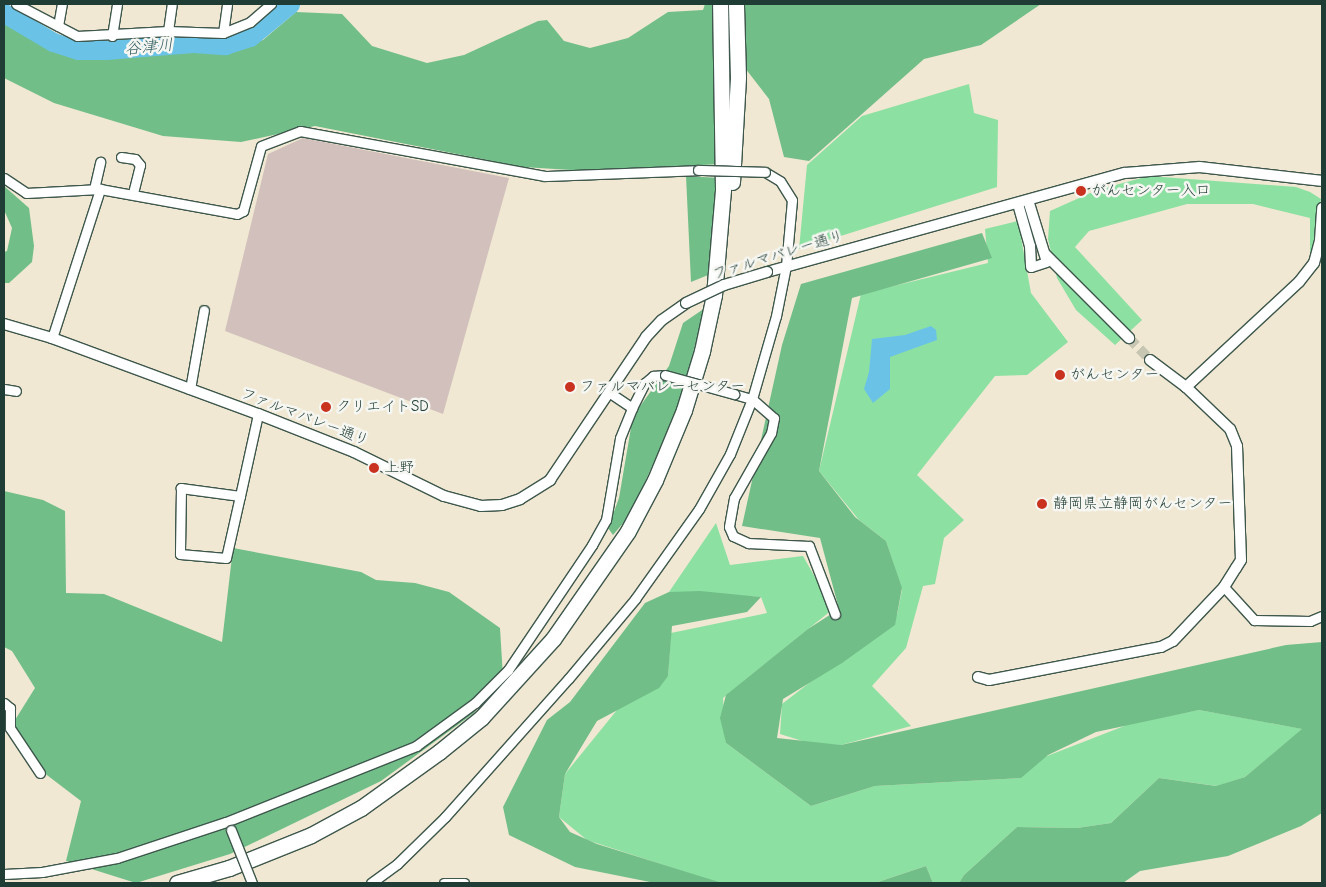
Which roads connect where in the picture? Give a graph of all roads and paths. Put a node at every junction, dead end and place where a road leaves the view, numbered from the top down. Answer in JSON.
{"nodes":[{"id":1,"x":16,"y":4,"type":"edge"},
{"id":2,"x":62,"y":4,"type":"edge"},
{"id":3,"x":117,"y":4,"type":"edge"},
{"id":4,"x":172,"y":4,"type":"edge"},
{"id":5,"x":228,"y":4,"type":"edge"},
{"id":6,"x":271,"y":4,"type":"edge"},
{"id":7,"x":720,"y":4,"type":"edge"},
{"id":8,"x":736,"y":4,"type":"edge"},
{"id":9,"x":58,"y":26,"type":"junction"},
{"id":10,"x":168,"y":31,"type":"junction"},
{"id":11,"x":223,"y":32,"type":"junction"},
{"id":12,"x":112,"y":36,"type":"junction"},
{"id":13,"x":121,"y":157,"type":"dead end"},
{"id":14,"x":100,"y":162,"type":"dead end"},
{"id":15,"x":4,"y":178,"type":"edge"},
{"id":16,"x":1322,"y":181,"type":"edge"},
{"id":17,"x":97,"y":189,"type":"junction"},
{"id":18,"x":133,"y":194,"type":"junction"},
{"id":19,"x":1023,"y":202,"type":"junction"},
{"id":20,"x":1322,"y":208,"type":"edge"},
{"id":21,"x":1045,"y":258,"type":"junction"},
{"id":22,"x":786,"y":266,"type":"junction"},
{"id":23,"x":1031,"y":267,"type":"joint"},
{"id":24,"x":204,"y":310,"type":"dead end"},
{"id":25,"x":4,"y":324,"type":"edge"},
{"id":26,"x":52,"y":338,"type":"junction"},
{"id":27,"x":1129,"y":338,"type":"tunnel mouth"},
{"id":28,"x":1150,"y":360,"type":"tunnel mouth"},
{"id":29,"x":1186,"y":386,"type":"junction"},
{"id":30,"x":4,"y":389,"type":"edge"},
{"id":31,"x":190,"y":389,"type":"junction"},
{"id":32,"x":16,"y":391,"type":"dead end"},
{"id":33,"x":610,"y":393,"type":"junction"},
{"id":34,"x":752,"y":400,"type":"junction"},
{"id":35,"x":632,"y":408,"type":"junction"},
{"id":36,"x":258,"y":414,"type":"junction"},
{"id":37,"x":240,"y":496,"type":"junction"},
{"id":38,"x":1224,"y":587,"type":"junction"},
{"id":39,"x":835,"y":614,"type":"dead end"},
{"id":40,"x":1322,"y":616,"type":"edge"},
{"id":41,"x":978,"y":677,"type":"dead end"},
{"id":42,"x":4,"y":703,"type":"edge"},
{"id":43,"x":40,"y":773,"type":"dead end"},
{"id":44,"x":228,"y":826,"type":"junction"},
{"id":45,"x":4,"y":874,"type":"edge"},
{"id":46,"x":233,"y":876,"type":"junction"},
{"id":47,"x":177,"y":883,"type":"edge"},
{"id":48,"x":206,"y":883,"type":"edge"},
{"id":49,"x":214,"y":883,"type":"edge"},
{"id":50,"x":252,"y":883,"type":"edge"},
{"id":51,"x":371,"y":883,"type":"edge"},
{"id":52,"x":444,"y":883,"type":"edge"},
{"id":53,"x":464,"y":883,"type":"edge"}],
"edges":[{"from":1,"to":9,"type":"street"},
{"from":2,"to":9,"type":"street"},
{"from":3,"to":12,"type":"street"},
{"from":4,"to":10,"type":"street"},
{"from":5,"to":11,"type":"street"},
{"from":6,"to":11,"type":"street"},
{"from":7,"to":47,"type":"highway"},
{"from":8,"to":46,"type":"highway"},
{"from":9,"to":12,"type":"street"},
{"from":10,"to":11,"type":"street"},
{"from":10,"to":12,"type":"street"},
{"from":13,"to":18,"type":"street"},
{"from":14,"to":17,"type":"street"},
{"from":15,"to":17,"type":"street"},
{"from":16,"to":19,"type":"street","name":"ファルマバレー通り"},
{"from":17,"to":18,"type":"street"},
{"from":17,"to":26,"type":"street"},
{"from":18,"to":22,"type":"street","bridge":true},
{"from":19,"to":21,"type":"street"},
{"from":19,"to":22,"type":"street","name":"ファルマバレー通り"},
{"from":19,"to":23,"type":"street"},
{"from":20,"to":29,"type":"street"},
{"from":21,"to":23,"type":"street"},
{"from":21,"to":27,"type":"street"},
{"from":22,"to":33,"type":"street","name":"ファルマバレー通り","bridge":true},
{"from":22,"to":34,"type":"street"},
{"from":24,"to":31,"type":"street"},
{"from":25,"to":26,"type":"street","name":"ファルマバレー通り"},
{"from":26,"to":31,"type":"street","name":"ファルマバレー通り"},
{"from":28,"to":29,"type":"street"},
{"from":29,"to":38,"type":"street"},
{"from":30,"to":32,"type":"street"},
{"from":31,"to":36,"type":"street","name":"ファルマバレー通り"},
{"from":33,"to":35,"type":"street"},
{"from":33,"to":36,"type":"street","name":"ファルマバレー通り"},
{"from":34,"to":35,"type":"street","bridge":true},
{"from":34,"to":39,"type":"street"},
{"from":34,"to":51,"type":"street"},
{"from":35,"to":44,"type":"street"},
{"from":36,"to":37,"type":"street"},
{"from":37,"to":37,"type":"street"},
{"from":38,"to":40,"type":"street"},
{"from":38,"to":41,"type":"street"},
{"from":42,"to":43,"type":"street"},
{"from":44,"to":45,"type":"street"},
{"from":44,"to":50,"type":"street","bridge":true},
{"from":46,"to":48,"type":"highway"},
{"from":46,"to":49,"type":"highway"},
{"from":52,"to":53,"type":"street"}]}
